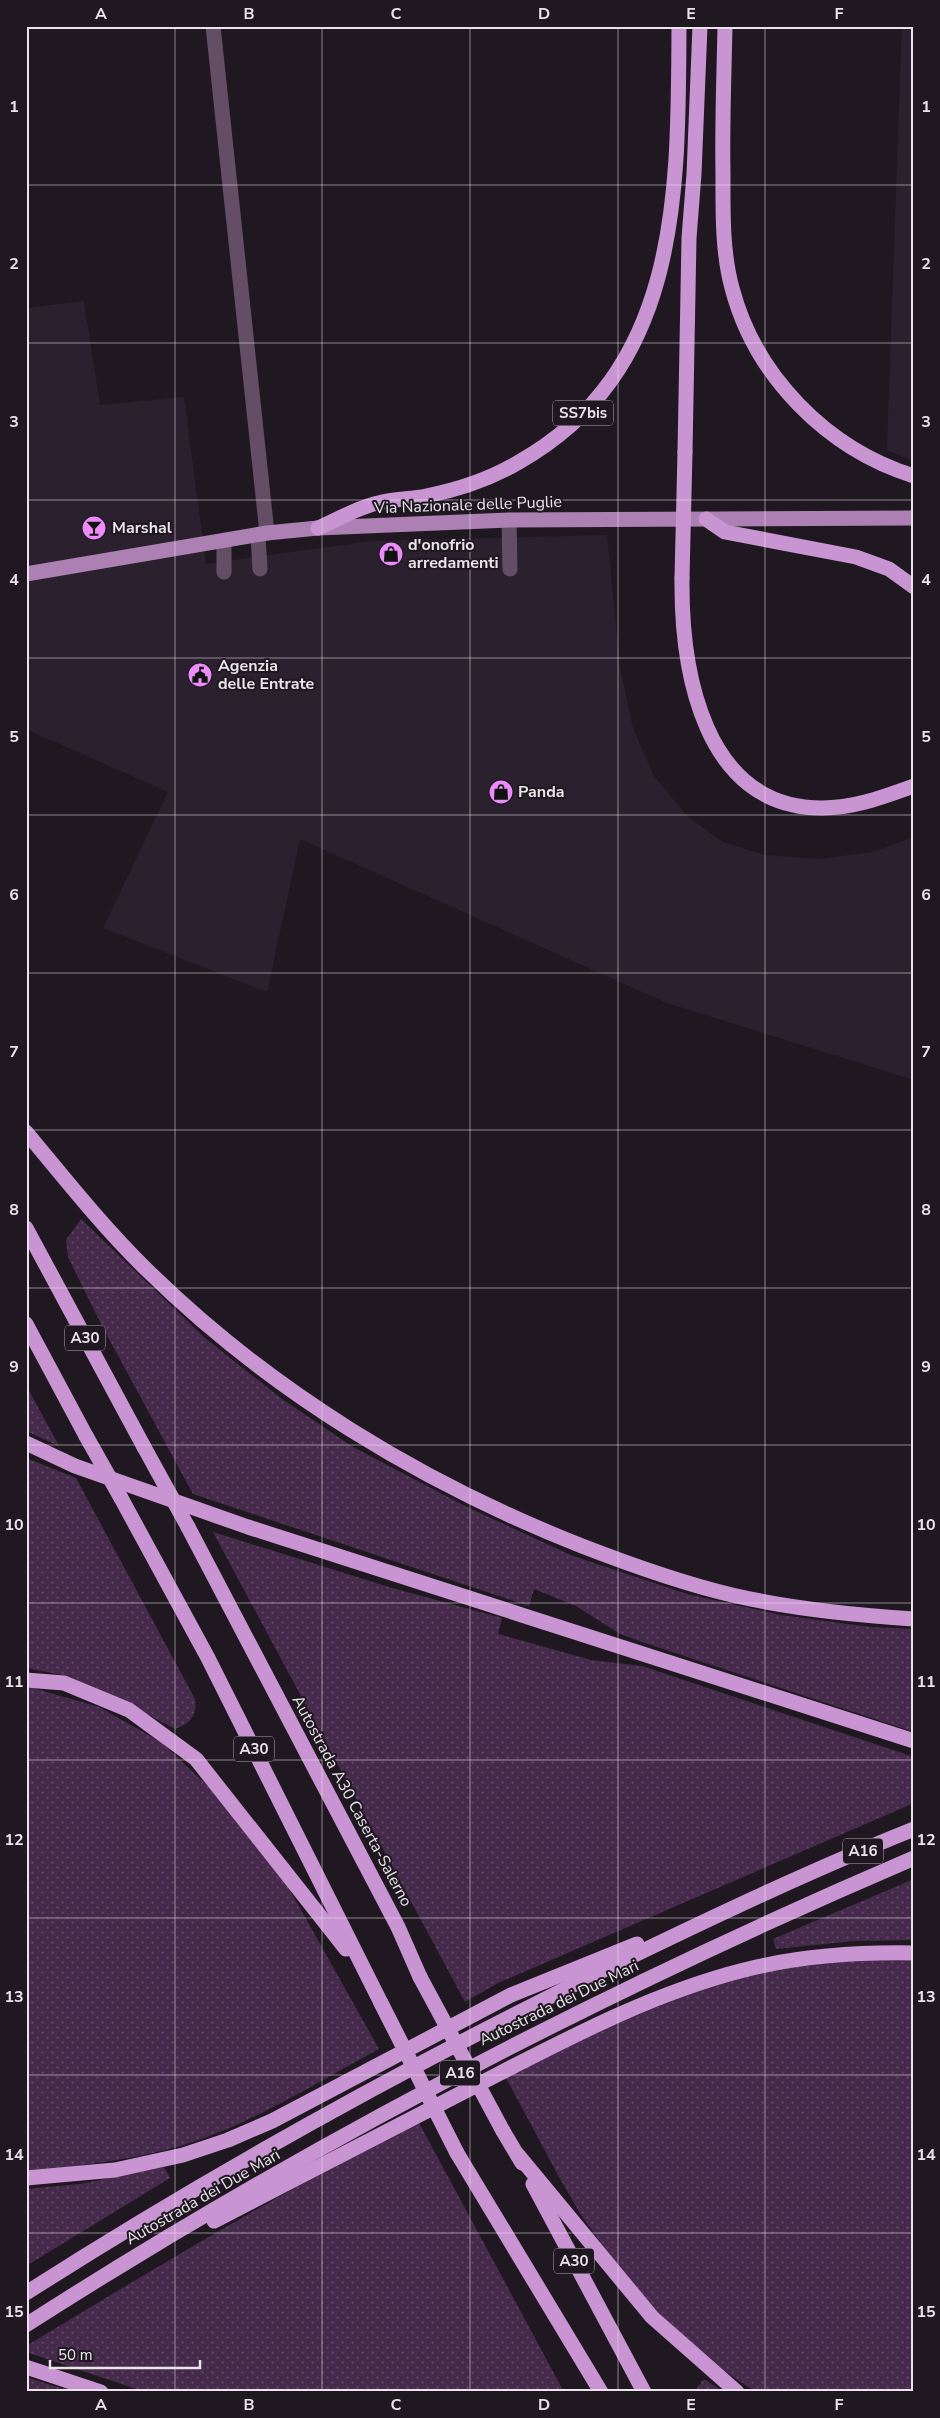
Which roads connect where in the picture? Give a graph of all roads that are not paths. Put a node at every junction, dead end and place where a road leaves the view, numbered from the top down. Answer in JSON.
{"nodes":[{"id":1,"x":213,"y":26,"type":"edge"},
{"id":2,"x":679,"y":26,"type":"edge"},
{"id":3,"x":700,"y":26,"type":"edge"},
{"id":4,"x":725,"y":26,"type":"edge"},
{"id":5,"x":678,"y":143,"type":"junction"},
{"id":6,"x":689,"y":238,"type":"junction"},
{"id":7,"x":914,"y":476,"type":"edge"},
{"id":8,"x":914,"y":518,"type":"edge"},
{"id":9,"x":706,"y":519,"type":"junction"},
{"id":10,"x":510,"y":520,"type":"junction"},
{"id":11,"x":318,"y":528,"type":"junction"},
{"id":12,"x":263,"y":534,"type":"junction"},
{"id":13,"x":224,"y":541,"type":"junction"},
{"id":14,"x":510,"y":569,"type":"dead end"},
{"id":15,"x":260,"y":570,"type":"dead end"},
{"id":16,"x":224,"y":572,"type":"dead end"},
{"id":17,"x":26,"y":574,"type":"edge"},
{"id":18,"x":914,"y":587,"type":"edge"},
{"id":19,"x":914,"y":778,"type":"edge"},
{"id":20,"x":907,"y":789,"type":"edge"},
{"id":21,"x":26,"y":1132,"type":"edge"},
{"id":22,"x":26,"y":1228,"type":"edge"},
{"id":23,"x":26,"y":1324,"type":"edge"},
{"id":24,"x":26,"y":1443,"type":"edge"},
{"id":25,"x":914,"y":1619,"type":"edge"},
{"id":26,"x":26,"y":1680,"type":"edge"},
{"id":27,"x":914,"y":1741,"type":"edge"},
{"id":28,"x":914,"y":1829,"type":"edge"},
{"id":29,"x":914,"y":1858,"type":"edge"},
{"id":30,"x":812,"y":1873,"type":"junction"},
{"id":31,"x":914,"y":1953,"type":"edge"},
{"id":32,"x":366,"y":1974,"type":"junction"},
{"id":33,"x":518,"y":2155,"type":"junction"},
{"id":34,"x":26,"y":2178,"type":"edge"},
{"id":35,"x":86,"y":2287,"type":"junction"},
{"id":36,"x":26,"y":2293,"type":"edge"},
{"id":37,"x":26,"y":2325,"type":"edge"},
{"id":38,"x":26,"y":2367,"type":"edge"},
{"id":39,"x":101,"y":2392,"type":"edge"},
{"id":40,"x":600,"y":2392,"type":"edge"},
{"id":41,"x":644,"y":2392,"type":"edge"},
{"id":42,"x":737,"y":2392,"type":"edge"}],
"edges":[{"from":1,"to":12,"type":"lane"},
{"from":2,"to":5,"type":"highway","number":"SS7bis"},
{"from":3,"to":6,"type":"highway","number":"SS7bis"},
{"from":4,"to":7,"type":"highway"},
{"from":5,"to":6,"type":"highway","number":"SS7bis"},
{"from":5,"to":11,"type":"highway","number":"SS7bis"},
{"from":6,"to":20,"type":"highway","number":"SS7bis","bridge":true},
{"from":8,"to":9,"type":"main road","name":"Via Nazionale delle Puglie","number":"SS7bis"},
{"from":9,"to":10,"type":"main road","name":"Via Nazionale delle Puglie","number":"SS7bis"},
{"from":9,"to":18,"type":"highway"},
{"from":10,"to":11,"type":"main road","name":"Via Nazionale delle Puglie","number":"SS7bis"},
{"from":10,"to":14,"type":"lane"},
{"from":11,"to":12,"type":"main road","name":"Via Nazionale delle Puglie","number":"SS7bis"},
{"from":12,"to":13,"type":"main road","name":"Via Nazionale delle Puglie","number":"SS7bis"},
{"from":12,"to":15,"type":"lane"},
{"from":13,"to":16,"type":"lane"},
{"from":13,"to":17,"type":"main road","name":"Via Nazionale delle Puglie","number":"SS7bis"},
{"from":19,"to":20,"type":"highway","number":"SS7bis"},
{"from":21,"to":25,"type":"highway"},
{"from":22,"to":33,"type":"highway","name":"Autostrada A30 Caserta-Salerno","number":"A30","bridge":true},
{"from":23,"to":32,"type":"highway","number":"A30","bridge":true},
{"from":24,"to":27,"type":"highway"},
{"from":26,"to":32,"type":"highway"},
{"from":28,"to":30,"type":"highway","name":"Autostrada dei Due Mari","number":"A16"},
{"from":29,"to":35,"type":"highway","name":"Autostrada dei Due Mari","number":"A16"},
{"from":30,"to":34,"type":"highway"},
{"from":30,"to":36,"type":"highway","name":"Autostrada dei Due Mari","number":"A16"},
{"from":31,"to":35,"type":"highway"},
{"from":32,"to":40,"type":"highway","number":"A30","bridge":true},
{"from":33,"to":41,"type":"highway","name":"Autostrada A30 Caserta-Salerno","number":"A30"},
{"from":33,"to":42,"type":"highway"},
{"from":35,"to":37,"type":"highway","name":"Autostrada dei Due Mari","number":"A16"},
{"from":38,"to":39,"type":"highway"}]}
